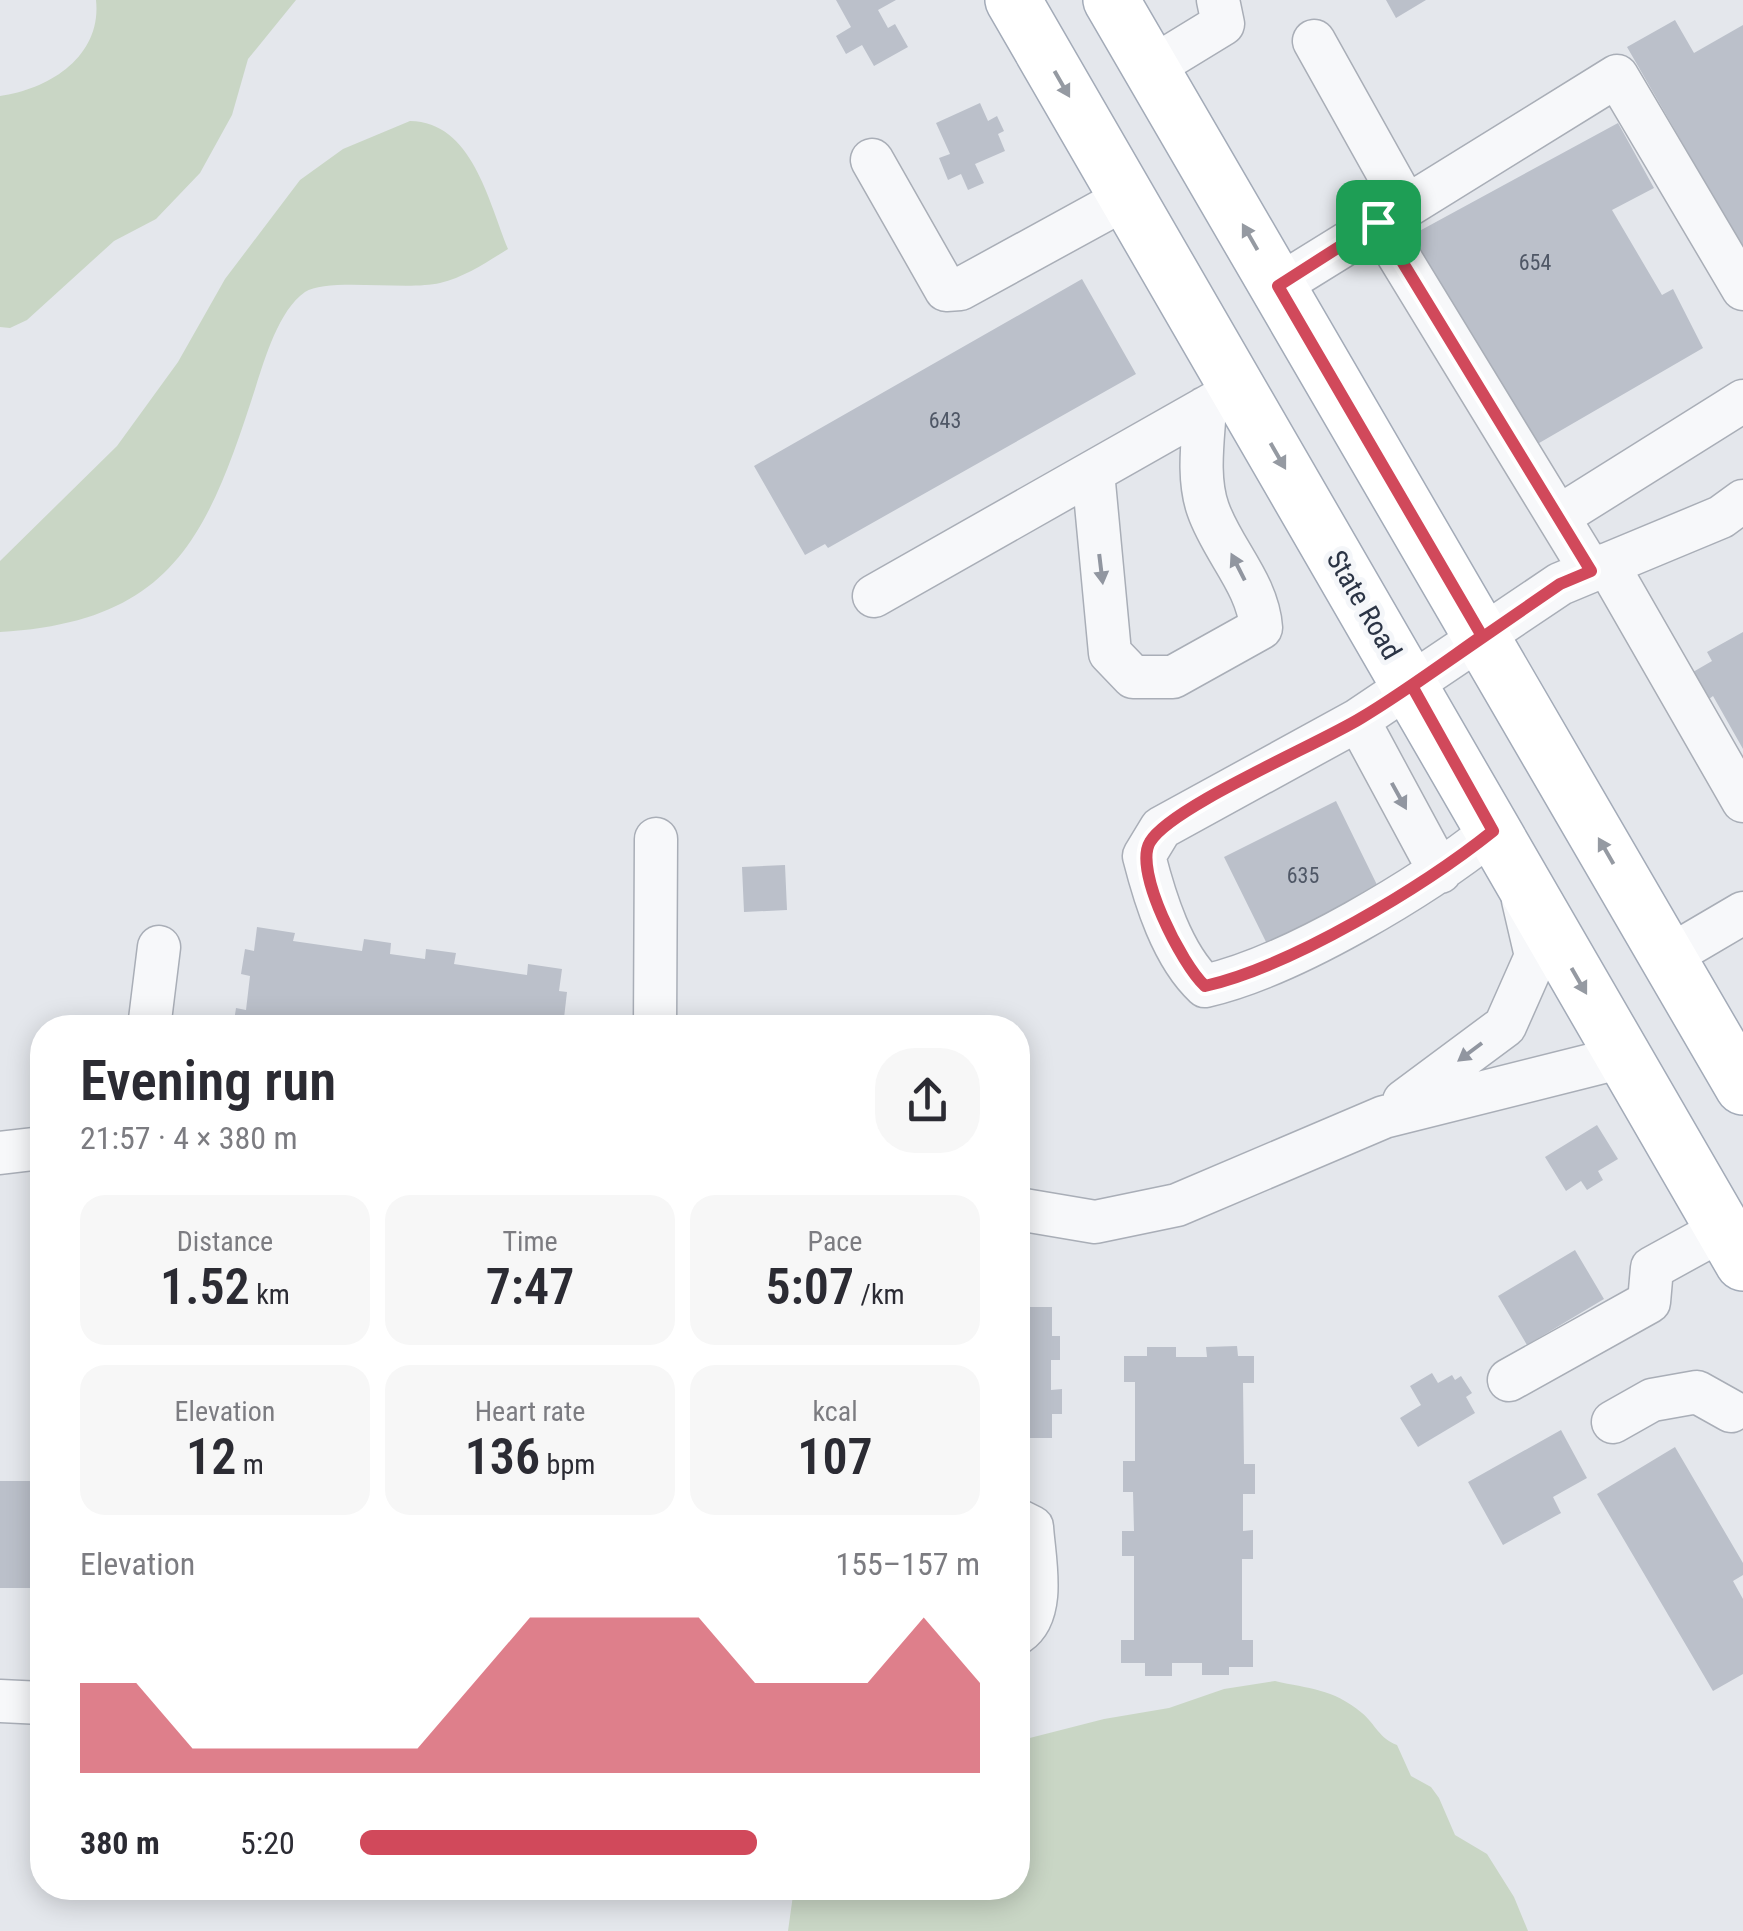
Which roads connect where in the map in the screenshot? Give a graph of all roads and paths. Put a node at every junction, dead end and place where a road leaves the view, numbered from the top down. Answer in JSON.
{"nodes":[{"id":1,"x":1014,"y":0,"type":"edge"},
{"id":2,"x":1111,"y":0,"type":"edge"},
{"id":3,"x":1218,"y":0,"type":"edge"},
{"id":4,"x":1314,"y":40,"type":"dead end"},
{"id":5,"x":1151,"y":68,"type":"junction"},
{"id":6,"x":872,"y":160,"type":"dead end"},
{"id":7,"x":1128,"y":198,"type":"junction"},
{"id":8,"x":1391,"y":213,"type":"junction"},
{"id":9,"x":1278,"y":286,"type":"junction"},
{"id":10,"x":1743,"y":289,"type":"edge"},
{"id":11,"x":1222,"y":399,"type":"junction"},
{"id":12,"x":1743,"y":402,"type":"edge"},
{"id":13,"x":1093,"y":472,"type":"junction"},
{"id":14,"x":1743,"y":501,"type":"edge"},
{"id":15,"x":1558,"y":516,"type":"junction"},
{"id":16,"x":1599,"y":568,"type":"junction"},
{"id":17,"x":874,"y":596,"type":"dead end"},
{"id":18,"x":1482,"y":636,"type":"junction"},
{"id":19,"x":1412,"y":686,"type":"junction"},
{"id":20,"x":1358,"y":720,"type":"junction"},
{"id":21,"x":1743,"y":801,"type":"edge"},
{"id":22,"x":656,"y":839,"type":"dead end"},
{"id":23,"x":1506,"y":853,"type":"junction"},
{"id":24,"x":1440,"y":872,"type":"junction"},
{"id":25,"x":1743,"y":913,"type":"edge"},
{"id":26,"x":159,"y":946,"type":"dead end"},
{"id":27,"x":1668,"y":957,"type":"junction"},
{"id":28,"x":150,"y":1015,"type":"edge"},
{"id":29,"x":654,"y":1015,"type":"edge"},
{"id":30,"x":1623,"y":1057,"type":"junction"},
{"id":31,"x":1743,"y":1086,"type":"edge"},
{"id":32,"x":1384,"y":1116,"type":"junction"},
{"id":33,"x":30,"y":1149,"type":"edge"},
{"id":34,"x":0,"y":1153,"type":"edge"},
{"id":35,"x":1030,"y":1211,"type":"edge"},
{"id":36,"x":1733,"y":1246,"type":"edge"},
{"id":37,"x":1509,"y":1380,"type":"dead end"},
{"id":38,"x":1739,"y":1415,"type":"edge"},
{"id":39,"x":1613,"y":1422,"type":"dead end"},
{"id":40,"x":1030,"y":1526,"type":"edge"},
{"id":41,"x":1030,"y":1615,"type":"edge"},
{"id":42,"x":0,"y":1701,"type":"edge"},
{"id":43,"x":30,"y":1702,"type":"edge"}],
"edges":[{"from":1,"to":7,"type":"main road","name":"State Road","one_way":true},
{"from":2,"to":5,"type":"main road"},
{"from":3,"to":5,"type":"street"},
{"from":4,"to":8,"type":"street"},
{"from":9,"to":5,"type":"main road","one_way":true},
{"from":6,"to":7,"type":"street"},
{"from":7,"to":11,"type":"main road","name":"State Road"},
{"from":8,"to":9,"type":"street"},
{"from":8,"to":10,"type":"street"},
{"from":8,"to":15,"type":"street"},
{"from":9,"to":18,"type":"main road"},
{"from":11,"to":13,"type":"street"},
{"from":13,"to":11,"type":"street","one_way":true},
{"from":11,"to":19,"type":"main road","name":"State Road","one_way":true},
{"from":12,"to":15,"type":"street"},
{"from":13,"to":17,"type":"street"},
{"from":14,"to":16,"type":"street"},
{"from":15,"to":16,"type":"street"},
{"from":16,"to":18,"type":"street"},
{"from":16,"to":21,"type":"street"},
{"from":18,"to":19,"type":"street"},
{"from":27,"to":18,"type":"main road","one_way":true},
{"from":19,"to":20,"type":"street"},
{"from":19,"to":23,"type":"main road","name":"State Road"},
{"from":20,"to":24,"type":"street","one_way":true},
{"from":20,"to":24,"type":"street"},
{"from":22,"to":29,"type":"street"},
{"from":23,"to":24,"type":"street"},
{"from":23,"to":30,"type":"main road","name":"State Road","one_way":true},
{"from":23,"to":32,"type":"street","one_way":true},
{"from":25,"to":27,"type":"street"},
{"from":26,"to":28,"type":"street"},
{"from":27,"to":31,"type":"main road"},
{"from":30,"to":32,"type":"street"},
{"from":30,"to":36,"type":"main road","name":"State Road"},
{"from":32,"to":35,"type":"street"},
{"from":33,"to":34,"type":"street"},
{"from":36,"to":37,"type":"street"},
{"from":38,"to":39,"type":"street"},
{"from":40,"to":41,"type":"street"},
{"from":42,"to":43,"type":"street"}]}
